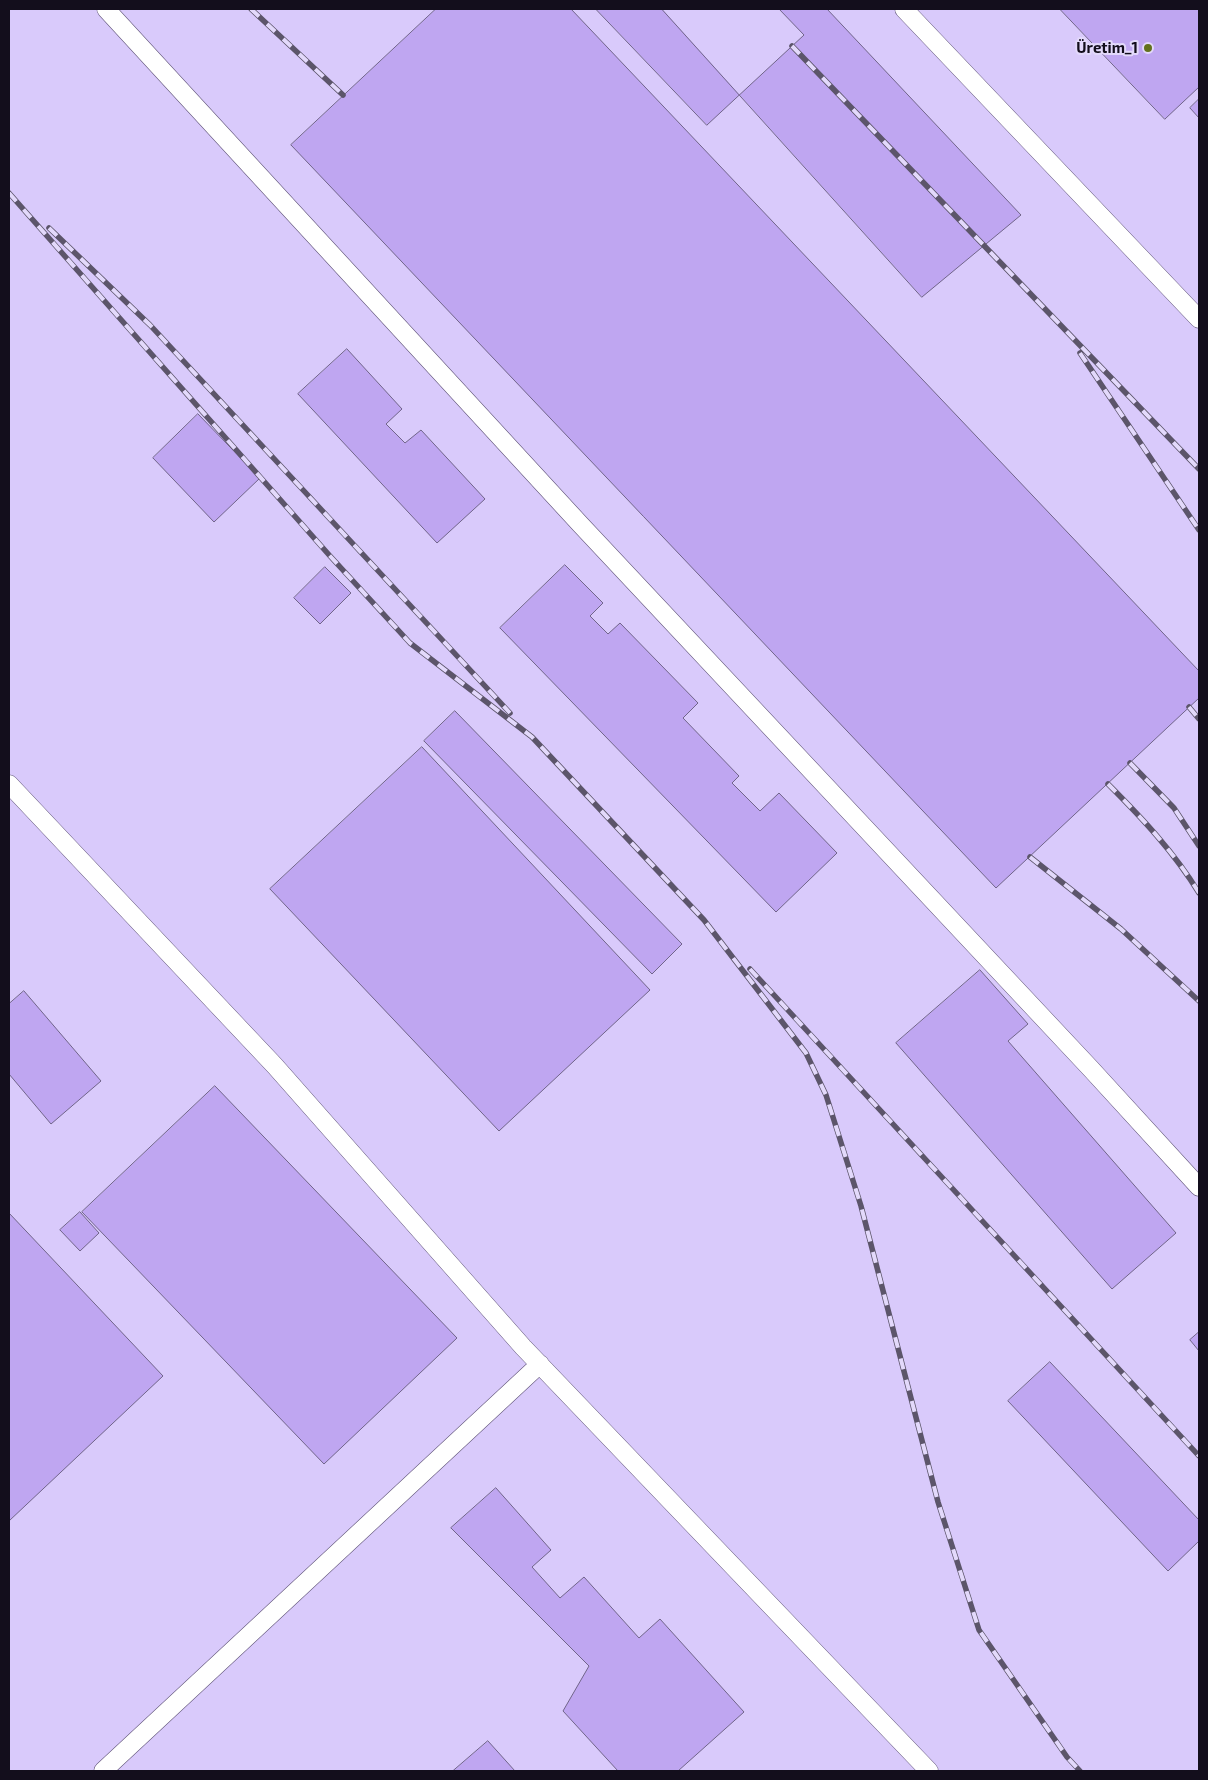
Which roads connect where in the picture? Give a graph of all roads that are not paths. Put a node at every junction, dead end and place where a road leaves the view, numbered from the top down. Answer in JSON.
{"nodes":[{"id":1,"x":106,"y":9,"type":"edge"},
{"id":2,"x":904,"y":9,"type":"edge"},
{"id":3,"x":1199,"y":319,"type":"edge"},
{"id":4,"x":9,"y":784,"type":"edge"},
{"id":5,"x":1199,"y":1186,"type":"edge"},
{"id":6,"x":540,"y":1364,"type":"junction"},
{"id":7,"x":103,"y":1771,"type":"edge"},
{"id":8,"x":929,"y":1771,"type":"edge"}],
"edges":[{"from":1,"to":5,"type":"lane"},
{"from":2,"to":3,"type":"lane"},
{"from":4,"to":6,"type":"lane"},
{"from":6,"to":7,"type":"lane"},
{"from":6,"to":8,"type":"lane"}]}
